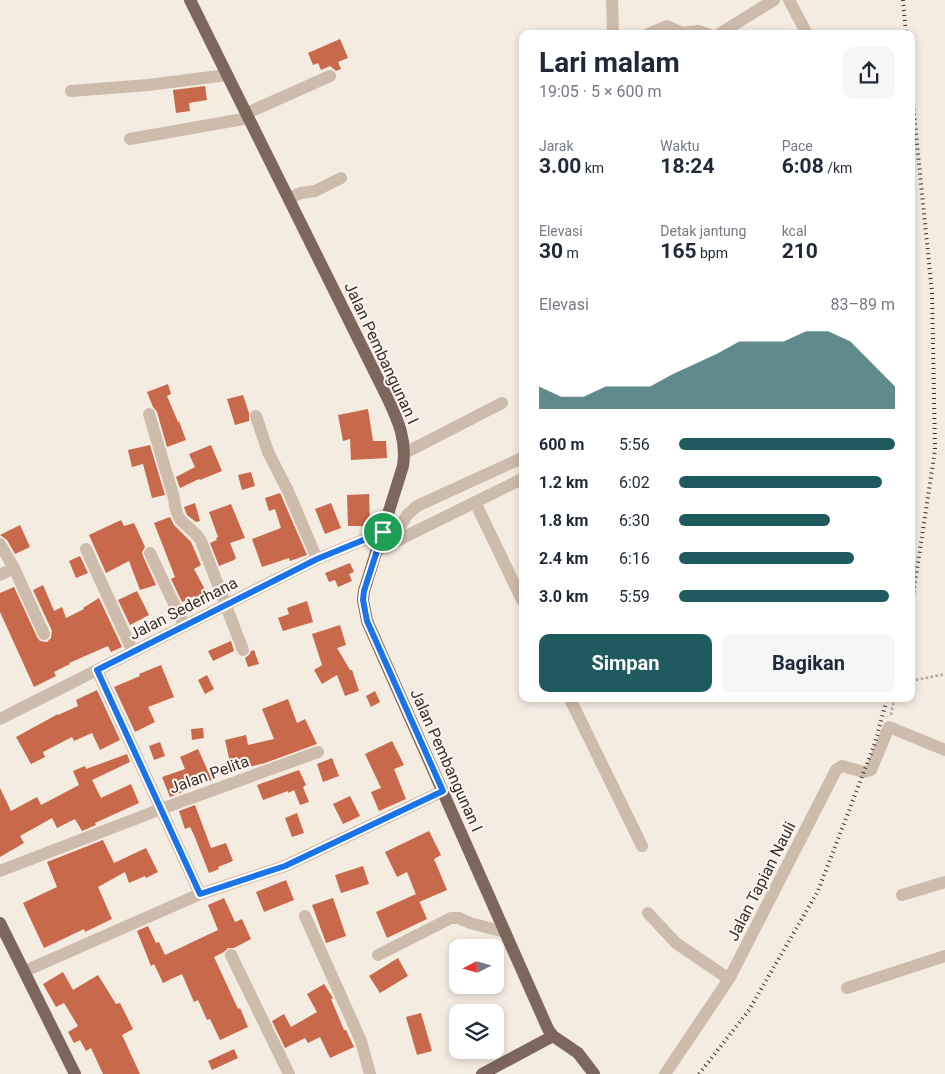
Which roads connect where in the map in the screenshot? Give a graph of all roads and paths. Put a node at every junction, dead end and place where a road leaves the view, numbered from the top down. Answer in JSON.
{"nodes":[{"id":1,"x":190,"y":0,"type":"edge"},
{"id":2,"x":612,"y":0,"type":"edge"},
{"id":3,"x":774,"y":0,"type":"edge"},
{"id":4,"x":789,"y":0,"type":"edge"},
{"id":5,"x":613,"y":30,"type":"edge"},
{"id":6,"x":658,"y":30,"type":"edge"},
{"id":7,"x":676,"y":30,"type":"edge"},
{"id":8,"x":725,"y":30,"type":"edge"},
{"id":9,"x":805,"y":30,"type":"edge"},
{"id":10,"x":227,"y":75,"type":"junction"},
{"id":11,"x":330,"y":76,"type":"dead end"},
{"id":12,"x":71,"y":91,"type":"dead end"},
{"id":13,"x":248,"y":116,"type":"junction"},
{"id":14,"x":130,"y":139,"type":"dead end"},
{"id":15,"x":340,"y":178,"type":"dead end"},
{"id":16,"x":289,"y":198,"type":"junction"},
{"id":17,"x":502,"y":402,"type":"dead end"},
{"id":18,"x":149,"y":414,"type":"dead end"},
{"id":19,"x":256,"y":416,"type":"dead end"},
{"id":20,"x":405,"y":453,"type":"junction"},
{"id":21,"x":519,"y":459,"type":"edge"},
{"id":22,"x":519,"y":480,"type":"edge"},
{"id":23,"x":475,"y":502,"type":"junction"},
{"id":24,"x":383,"y":532,"type":"junction"},
{"id":25,"x":0,"y":544,"type":"edge"},
{"id":26,"x":390,"y":544,"type":"junction"},
{"id":27,"x":86,"y":549,"type":"dead end"},
{"id":28,"x":376,"y":551,"type":"junction"},
{"id":29,"x":150,"y":553,"type":"dead end"},
{"id":30,"x":317,"y":559,"type":"junction"},
{"id":31,"x":14,"y":568,"type":"junction"},
{"id":32,"x":0,"y":574,"type":"edge"},
{"id":33,"x":519,"y":594,"type":"edge"},
{"id":34,"x":226,"y":605,"type":"junction"},
{"id":35,"x":184,"y":625,"type":"junction"},
{"id":36,"x":44,"y":634,"type":"dead end"},
{"id":37,"x":243,"y":650,"type":"dead end"},
{"id":38,"x":133,"y":652,"type":"junction"},
{"id":39,"x":97,"y":670,"type":"junction"},
{"id":40,"x":945,"y":674,"type":"edge"},
{"id":41,"x":915,"y":680,"type":"edge"},
{"id":42,"x":571,"y":702,"type":"edge"},
{"id":43,"x":893,"y":702,"type":"edge"},
{"id":44,"x":0,"y":719,"type":"edge"},
{"id":45,"x":889,"y":727,"type":"junction"},
{"id":46,"x":945,"y":750,"type":"edge"},
{"id":47,"x":318,"y":752,"type":"dead end"},
{"id":48,"x":443,"y":791,"type":"junction"},
{"id":49,"x":161,"y":808,"type":"junction"},
{"id":50,"x":642,"y":846,"type":"dead end"},
{"id":51,"x":0,"y":871,"type":"edge"},
{"id":52,"x":945,"y":882,"type":"edge"},
{"id":53,"x":200,"y":894,"type":"junction"},
{"id":54,"x":902,"y":896,"type":"dead end"},
{"id":55,"x":648,"y":913,"type":"dead end"},
{"id":56,"x":305,"y":916,"type":"dead end"},
{"id":57,"x":0,"y":924,"type":"edge"},
{"id":58,"x":505,"y":932,"type":"junction"},
{"id":59,"x":231,"y":955,"type":"dead end"},
{"id":60,"x":378,"y":955,"type":"dead end"},
{"id":61,"x":945,"y":956,"type":"edge"},
{"id":62,"x":25,"y":971,"type":"junction"},
{"id":63,"x":729,"y":979,"type":"junction"},
{"id":64,"x":847,"y":988,"type":"dead end"},
{"id":65,"x":553,"y":1036,"type":"junction"},
{"id":66,"x":75,"y":1074,"type":"edge"},
{"id":67,"x":289,"y":1074,"type":"edge"},
{"id":68,"x":370,"y":1074,"type":"edge"},
{"id":69,"x":482,"y":1074,"type":"edge"},
{"id":70,"x":594,"y":1074,"type":"edge"},
{"id":71,"x":665,"y":1074,"type":"edge"}],
"edges":[{"from":1,"to":10,"type":"main road","name":"Jalan Pembangunan I"},
{"from":2,"to":5,"type":"street"},
{"from":3,"to":8,"type":"street"},
{"from":4,"to":9,"type":"street"},
{"from":6,"to":7,"type":"street"},
{"from":10,"to":12,"type":"street"},
{"from":10,"to":13,"type":"main road","name":"Jalan Pembangunan I"},
{"from":11,"to":13,"type":"street"},
{"from":13,"to":14,"type":"street"},
{"from":13,"to":16,"type":"main road","name":"Jalan Pembangunan I"},
{"from":15,"to":16,"type":"street"},
{"from":16,"to":20,"type":"main road","name":"Jalan Pembangunan I"},
{"from":17,"to":20,"type":"street"},
{"from":18,"to":34,"type":"street"},
{"from":19,"to":30,"type":"street"},
{"from":20,"to":24,"type":"main road","name":"Jalan Pembangunan I"},
{"from":21,"to":26,"type":"street"},
{"from":22,"to":23,"type":"street"},
{"from":23,"to":26,"type":"street"},
{"from":23,"to":33,"type":"street"},
{"from":24,"to":28,"type":"main road","name":"Jalan Pembangunan I"},
{"from":24,"to":30,"type":"street","name":"Jalan Sederhana"},
{"from":25,"to":31,"type":"street"},
{"from":26,"to":28,"type":"street"},
{"from":27,"to":38,"type":"street"},
{"from":28,"to":48,"type":"main road","name":"Jalan Pembangunan I"},
{"from":29,"to":35,"type":"street"},
{"from":30,"to":34,"type":"street","name":"Jalan Sederhana"},
{"from":31,"to":32,"type":"street"},
{"from":31,"to":36,"type":"street"},
{"from":34,"to":35,"type":"street","name":"Jalan Sederhana"},
{"from":34,"to":37,"type":"street"},
{"from":35,"to":38,"type":"street","name":"Jalan Sederhana"},
{"from":38,"to":39,"type":"street","name":"Jalan Sederhana"},
{"from":39,"to":44,"type":"street","name":"Jalan Sederhana"},
{"from":39,"to":49,"type":"street"},
{"from":40,"to":41,"type":"path"},
{"from":42,"to":50,"type":"street"},
{"from":43,"to":45,"type":"path"},
{"from":45,"to":46,"type":"street"},
{"from":45,"to":63,"type":"street","name":"Jalan Tapian Nauli"},
{"from":47,"to":49,"type":"street","name":"Jalan Pelita"},
{"from":48,"to":53,"type":"street"},
{"from":48,"to":58,"type":"main road","name":"Jalan Pembangunan I"},
{"from":49,"to":51,"type":"street","name":"Jalan Pelita"},
{"from":49,"to":53,"type":"street"},
{"from":52,"to":54,"type":"street"},
{"from":53,"to":62,"type":"street"},
{"from":55,"to":63,"type":"street"},
{"from":56,"to":68,"type":"street"},
{"from":57,"to":62,"type":"main road"},
{"from":58,"to":60,"type":"street"},
{"from":58,"to":65,"type":"main road","name":"Jalan Pembangunan I"},
{"from":59,"to":67,"type":"street"},
{"from":61,"to":64,"type":"street"},
{"from":62,"to":66,"type":"main road"},
{"from":63,"to":71,"type":"street","name":"Jalan Tapian Nauli"},
{"from":65,"to":69,"type":"main road"},
{"from":65,"to":70,"type":"main road"}]}
